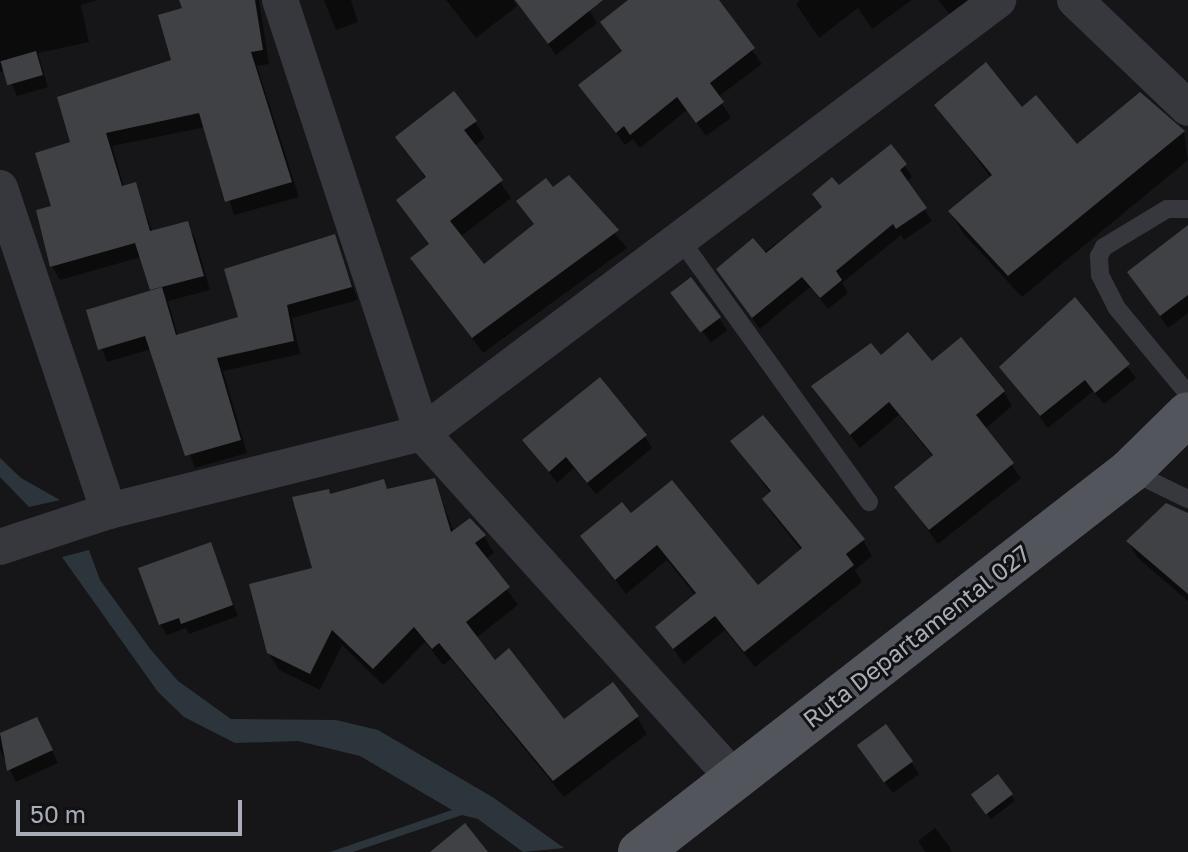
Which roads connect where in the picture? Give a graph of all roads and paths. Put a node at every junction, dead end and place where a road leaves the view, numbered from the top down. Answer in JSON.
{"nodes":[{"id":1,"x":280,"y":0,"type":"edge"},
{"id":2,"x":998,"y":0,"type":"edge"},
{"id":3,"x":1075,"y":0,"type":"edge"},
{"id":4,"x":1188,"y":108,"type":"edge"},
{"id":5,"x":0,"y":188,"type":"edge"},
{"id":6,"x":1188,"y":209,"type":"edge"},
{"id":7,"x":680,"y":239,"type":"junction"},
{"id":8,"x":1188,"y":394,"type":"edge"},
{"id":9,"x":1188,"y":414,"type":"edge"},
{"id":10,"x":422,"y":433,"type":"junction"},
{"id":11,"x":1130,"y":471,"type":"junction"},
{"id":12,"x":1188,"y":499,"type":"edge"},
{"id":13,"x":869,"y":502,"type":"dead end"},
{"id":14,"x":109,"y":511,"type":"junction"},
{"id":15,"x":0,"y":547,"type":"edge"},
{"id":16,"x":733,"y":777,"type":"junction"},
{"id":17,"x":640,"y":852,"type":"edge"}],
"edges":[{"from":1,"to":10,"type":"street"},
{"from":2,"to":7,"type":"street"},
{"from":3,"to":4,"type":"street"},
{"from":5,"to":14,"type":"street"},
{"from":6,"to":8,"type":"lane"},
{"from":7,"to":10,"type":"street"},
{"from":7,"to":13,"type":"lane"},
{"from":9,"to":11,"type":"main road","name":"Ruta Departamental 027"},
{"from":10,"to":14,"type":"street"},
{"from":10,"to":16,"type":"street"},
{"from":11,"to":12,"type":"lane"},
{"from":11,"to":16,"type":"main road","name":"Ruta Departamental 027"},
{"from":14,"to":15,"type":"street"},
{"from":16,"to":17,"type":"main road","name":"Ruta Departamental 027"}]}
